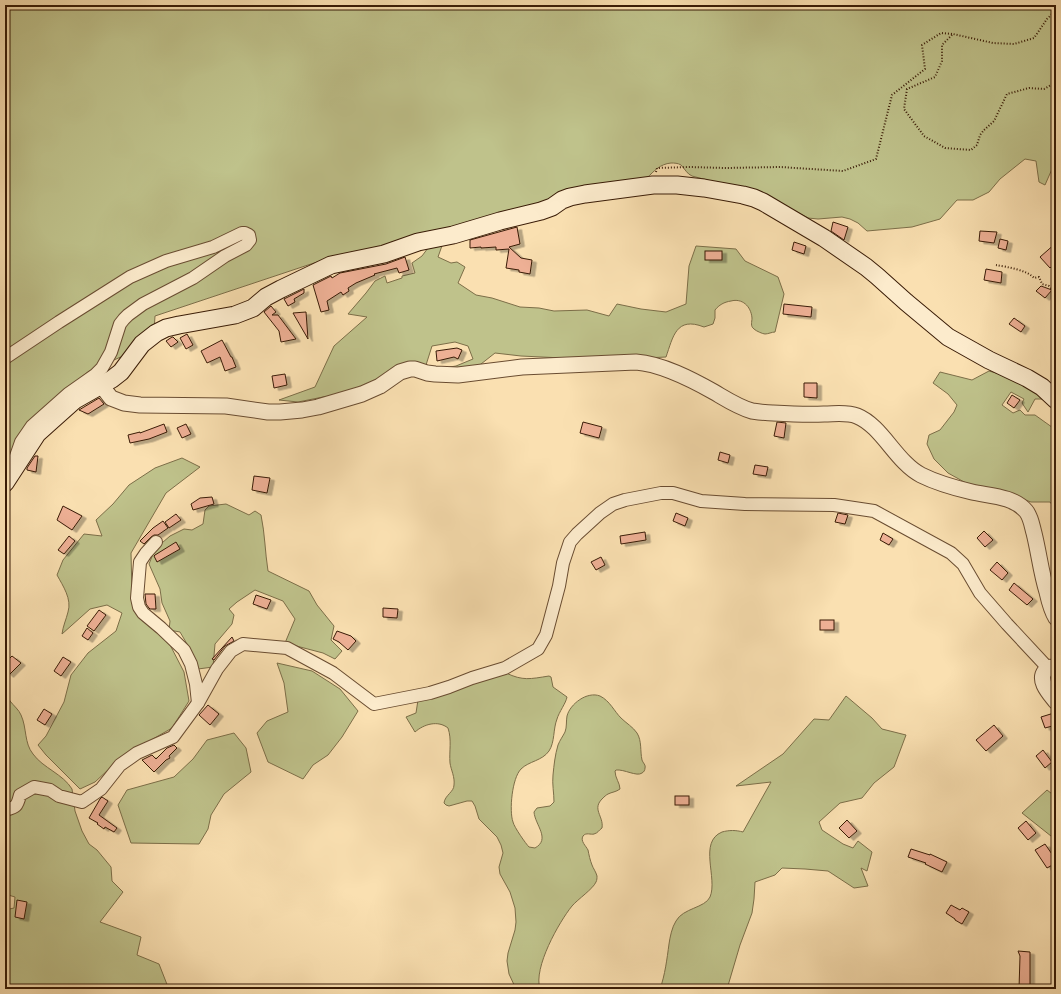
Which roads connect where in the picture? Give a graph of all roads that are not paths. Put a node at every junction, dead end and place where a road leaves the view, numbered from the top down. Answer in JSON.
{"nodes":[{"id":1,"x":5,"y":358,"type":"edge"},
{"id":2,"x":101,"y":385,"type":"junction"},
{"id":3,"x":1056,"y":400,"type":"edge"},
{"id":4,"x":8,"y":478,"type":"edge"},
{"id":5,"x":156,"y":542,"type":"dead end"},
{"id":6,"x":1056,"y":618,"type":"edge"},
{"id":7,"x":1052,"y":668,"type":"edge"},
{"id":8,"x":1056,"y":702,"type":"edge"},
{"id":9,"x":198,"y":703,"type":"junction"},
{"id":10,"x":5,"y":810,"type":"edge"}],
"edges":[{"from":1,"to":4,"type":"street"},
{"from":2,"to":3,"type":"main road"},
{"from":2,"to":4,"type":"main road"},
{"from":2,"to":6,"type":"street"},
{"from":5,"to":9,"type":"street"},
{"from":7,"to":8,"type":"street"},
{"from":7,"to":9,"type":"street"},
{"from":9,"to":10,"type":"street"}]}
